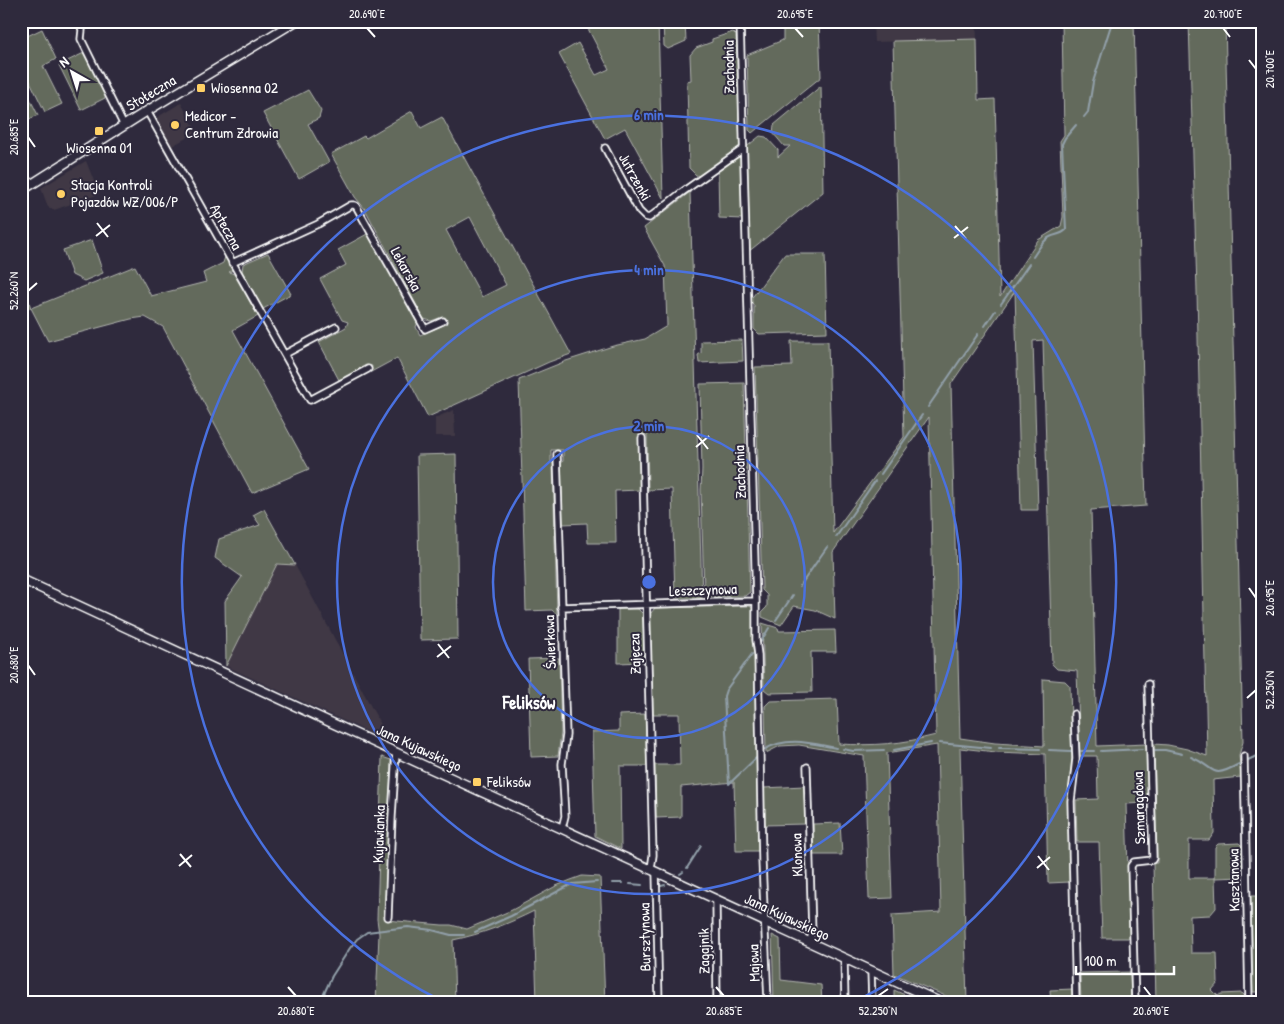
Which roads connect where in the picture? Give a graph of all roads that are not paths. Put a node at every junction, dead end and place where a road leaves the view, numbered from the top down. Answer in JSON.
{"nodes":[{"id":1,"x":79,"y":21,"type":"edge"},
{"id":2,"x":296,"y":21,"type":"edge"},
{"id":3,"x":740,"y":21,"type":"edge"},
{"id":4,"x":147,"y":111,"type":"junction"},
{"id":5,"x":124,"y":126,"type":"junction"},
{"id":6,"x":605,"y":148,"type":"dead end"},
{"id":7,"x":743,"y":149,"type":"junction"},
{"id":8,"x":21,"y":191,"type":"edge"},
{"id":9,"x":232,"y":263,"type":"junction"},
{"id":10,"x":443,"y":321,"type":"dead end"},
{"id":11,"x":336,"y":327,"type":"dead end"},
{"id":12,"x":285,"y":354,"type":"junction"},
{"id":13,"x":368,"y":369,"type":"dead end"},
{"id":14,"x":642,"y":438,"type":"dead end"},
{"id":15,"x":556,"y":454,"type":"dead end"},
{"id":16,"x":21,"y":579,"type":"edge"},
{"id":17,"x":756,"y":601,"type":"junction"},
{"id":18,"x":646,"y":604,"type":"junction"},
{"id":19,"x":562,"y":607,"type":"junction"},
{"id":20,"x":1148,"y":684,"type":"dead end"},
{"id":21,"x":1074,"y":714,"type":"dead end"},
{"id":22,"x":396,"y":752,"type":"junction"},
{"id":23,"x":1244,"y":756,"type":"dead end"},
{"id":24,"x":807,"y":767,"type":"dead end"},
{"id":25,"x":562,"y":828,"type":"junction"},
{"id":26,"x":653,"y":870,"type":"junction"},
{"id":27,"x":716,"y":899,"type":"junction"},
{"id":28,"x":388,"y":918,"type":"dead end"},
{"id":29,"x":765,"y":922,"type":"junction"},
{"id":30,"x":810,"y":943,"type":"junction"},
{"id":31,"x":844,"y":959,"type":"junction"},
{"id":32,"x":871,"y":971,"type":"junction"},
{"id":33,"x":659,"y":1003,"type":"edge"},
{"id":34,"x":717,"y":1003,"type":"edge"},
{"id":35,"x":768,"y":1003,"type":"edge"},
{"id":36,"x":846,"y":1003,"type":"edge"},
{"id":37,"x":872,"y":1003,"type":"edge"},
{"id":38,"x":942,"y":1003,"type":"edge"},
{"id":39,"x":1076,"y":1003,"type":"edge"},
{"id":40,"x":1135,"y":1003,"type":"edge"},
{"id":41,"x":1249,"y":1003,"type":"edge"}],
"edges":[{"from":1,"to":5,"type":"street"},
{"from":2,"to":4,"type":"main road","name":"Stołeczna"},
{"from":3,"to":7,"type":"street","name":"Zachodnia"},
{"from":4,"to":5,"type":"main road","name":"Stołeczna"},
{"from":4,"to":9,"type":"street","name":"Apteczna"},
{"from":5,"to":8,"type":"main road","name":"Stołeczna"},
{"from":6,"to":7,"type":"street","name":"Jutrzenki"},
{"from":7,"to":17,"type":"street","name":"Zachodnia"},
{"from":9,"to":10,"type":"street","name":"Lekarska"},
{"from":9,"to":12,"type":"street","name":"Apteczna"},
{"from":11,"to":12,"type":"street"},
{"from":12,"to":13,"type":"street","name":"Apteczna"},
{"from":14,"to":18,"type":"street","name":"Zajęcza"},
{"from":15,"to":19,"type":"street","name":"Świerkowa"},
{"from":16,"to":22,"type":"main road","name":"Jana Kujawskiego"},
{"from":17,"to":18,"type":"street","name":"Leszczynowa"},
{"from":17,"to":29,"type":"street","name":"Zachodnia"},
{"from":18,"to":19,"type":"street","name":"Leszczynowa"},
{"from":18,"to":26,"type":"street","name":"Zajęcza"},
{"from":19,"to":25,"type":"street","name":"Świerkowa"},
{"from":20,"to":40,"type":"street","name":"Szmaragdowa"},
{"from":21,"to":39,"type":"street"},
{"from":22,"to":25,"type":"main road","name":"Jana Kujawskiego"},
{"from":22,"to":28,"type":"street","name":"Kujawianka"},
{"from":23,"to":41,"type":"street","name":"Kasztanowa"},
{"from":24,"to":30,"type":"street","name":"Klonowa"},
{"from":25,"to":26,"type":"main road","name":"Jana Kujawskiego"},
{"from":26,"to":27,"type":"main road","name":"Jana Kujawskiego"},
{"from":26,"to":33,"type":"street","name":"Bursztynowa"},
{"from":27,"to":29,"type":"main road","name":"Jana Kujawskiego"},
{"from":27,"to":34,"type":"street","name":"Zagajnik"},
{"from":29,"to":30,"type":"main road","name":"Jana Kujawskiego"},
{"from":29,"to":35,"type":"street","name":"Majowa"},
{"from":30,"to":31,"type":"main road","name":"Jana Kujawskiego"},
{"from":31,"to":32,"type":"main road","name":"Jana Kujawskiego"},
{"from":31,"to":36,"type":"street"},
{"from":32,"to":37,"type":"street"},
{"from":32,"to":38,"type":"main road","name":"Jana Kujawskiego"}]}
